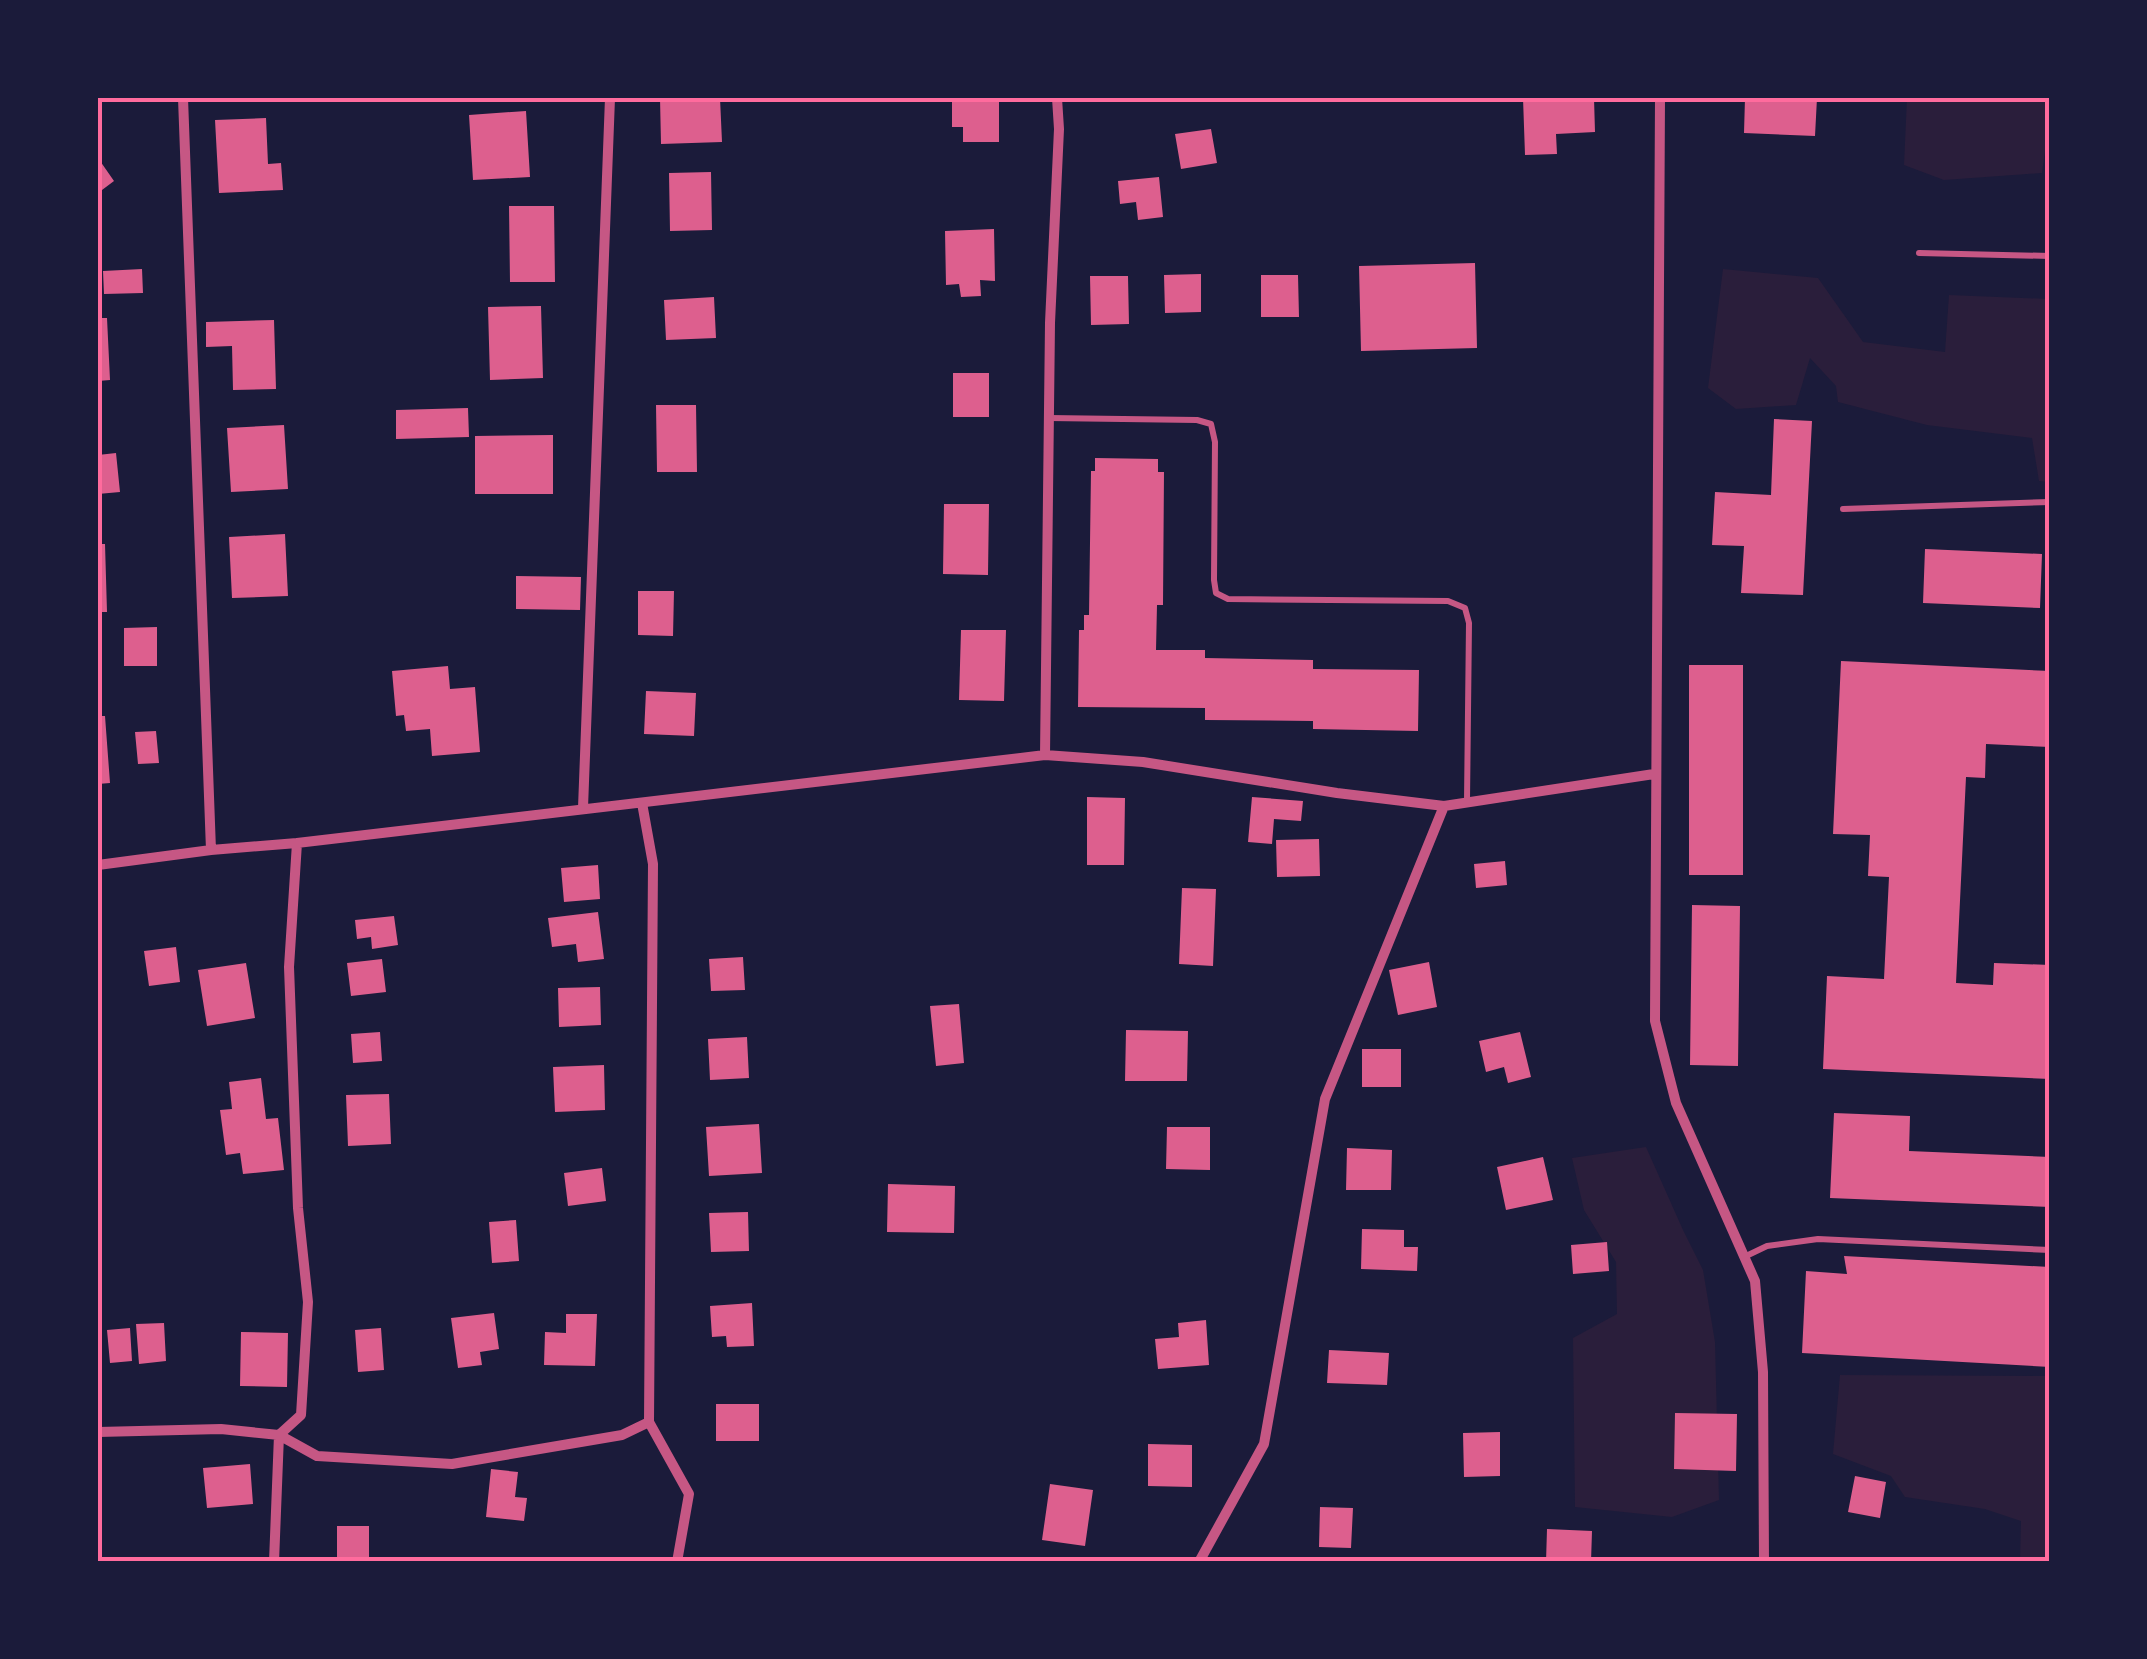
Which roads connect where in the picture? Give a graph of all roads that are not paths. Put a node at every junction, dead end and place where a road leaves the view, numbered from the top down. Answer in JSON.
{"nodes":[{"id":1,"x":183,"y":98,"type":"edge"},
{"id":2,"x":610,"y":98,"type":"edge"},
{"id":3,"x":1056,"y":98,"type":"edge"},
{"id":4,"x":1660,"y":98,"type":"edge"},
{"id":5,"x":1919,"y":254,"type":"dead end"},
{"id":6,"x":2050,"y":256,"type":"edge"},
{"id":7,"x":1049,"y":418,"type":"junction"},
{"id":8,"x":2050,"y":502,"type":"edge"},
{"id":9,"x":1843,"y":510,"type":"dead end"},
{"id":10,"x":1044,"y":754,"type":"junction"},
{"id":11,"x":1654,"y":774,"type":"junction"},
{"id":12,"x":1467,"y":802,"type":"junction"},
{"id":13,"x":642,"y":803,"type":"junction"},
{"id":14,"x":1444,"y":806,"type":"junction"},
{"id":15,"x":583,"y":808,"type":"junction"},
{"id":16,"x":297,"y":843,"type":"junction"},
{"id":17,"x":210,"y":850,"type":"junction"},
{"id":18,"x":98,"y":865,"type":"edge"},
{"id":19,"x":2050,"y":1250,"type":"edge"},
{"id":20,"x":1744,"y":1257,"type":"junction"},
{"id":21,"x":649,"y":1422,"type":"junction"},
{"id":22,"x":98,"y":1432,"type":"edge"},
{"id":23,"x":278,"y":1435,"type":"junction"},
{"id":24,"x":274,"y":1562,"type":"edge"},
{"id":25,"x":678,"y":1562,"type":"edge"},
{"id":26,"x":1199,"y":1562,"type":"edge"},
{"id":27,"x":1764,"y":1562,"type":"edge"}],
"edges":[{"from":1,"to":17,"type":"street"},
{"from":2,"to":15,"type":"street"},
{"from":3,"to":7,"type":"street"},
{"from":4,"to":11,"type":"street"},
{"from":5,"to":6,"type":"lane"},
{"from":7,"to":10,"type":"street"},
{"from":7,"to":12,"type":"lane"},
{"from":8,"to":9,"type":"lane"},
{"from":10,"to":13,"type":"street"},
{"from":10,"to":14,"type":"street"},
{"from":11,"to":12,"type":"street"},
{"from":11,"to":20,"type":"street"},
{"from":12,"to":14,"type":"street"},
{"from":13,"to":15,"type":"street"},
{"from":13,"to":21,"type":"street"},
{"from":14,"to":26,"type":"street"},
{"from":15,"to":16,"type":"street"},
{"from":16,"to":17,"type":"street"},
{"from":16,"to":23,"type":"street"},
{"from":17,"to":18,"type":"street"},
{"from":19,"to":20,"type":"lane"},
{"from":20,"to":27,"type":"street"},
{"from":21,"to":23,"type":"street"},
{"from":21,"to":25,"type":"street"},
{"from":22,"to":23,"type":"street"},
{"from":23,"to":24,"type":"street"}]}
